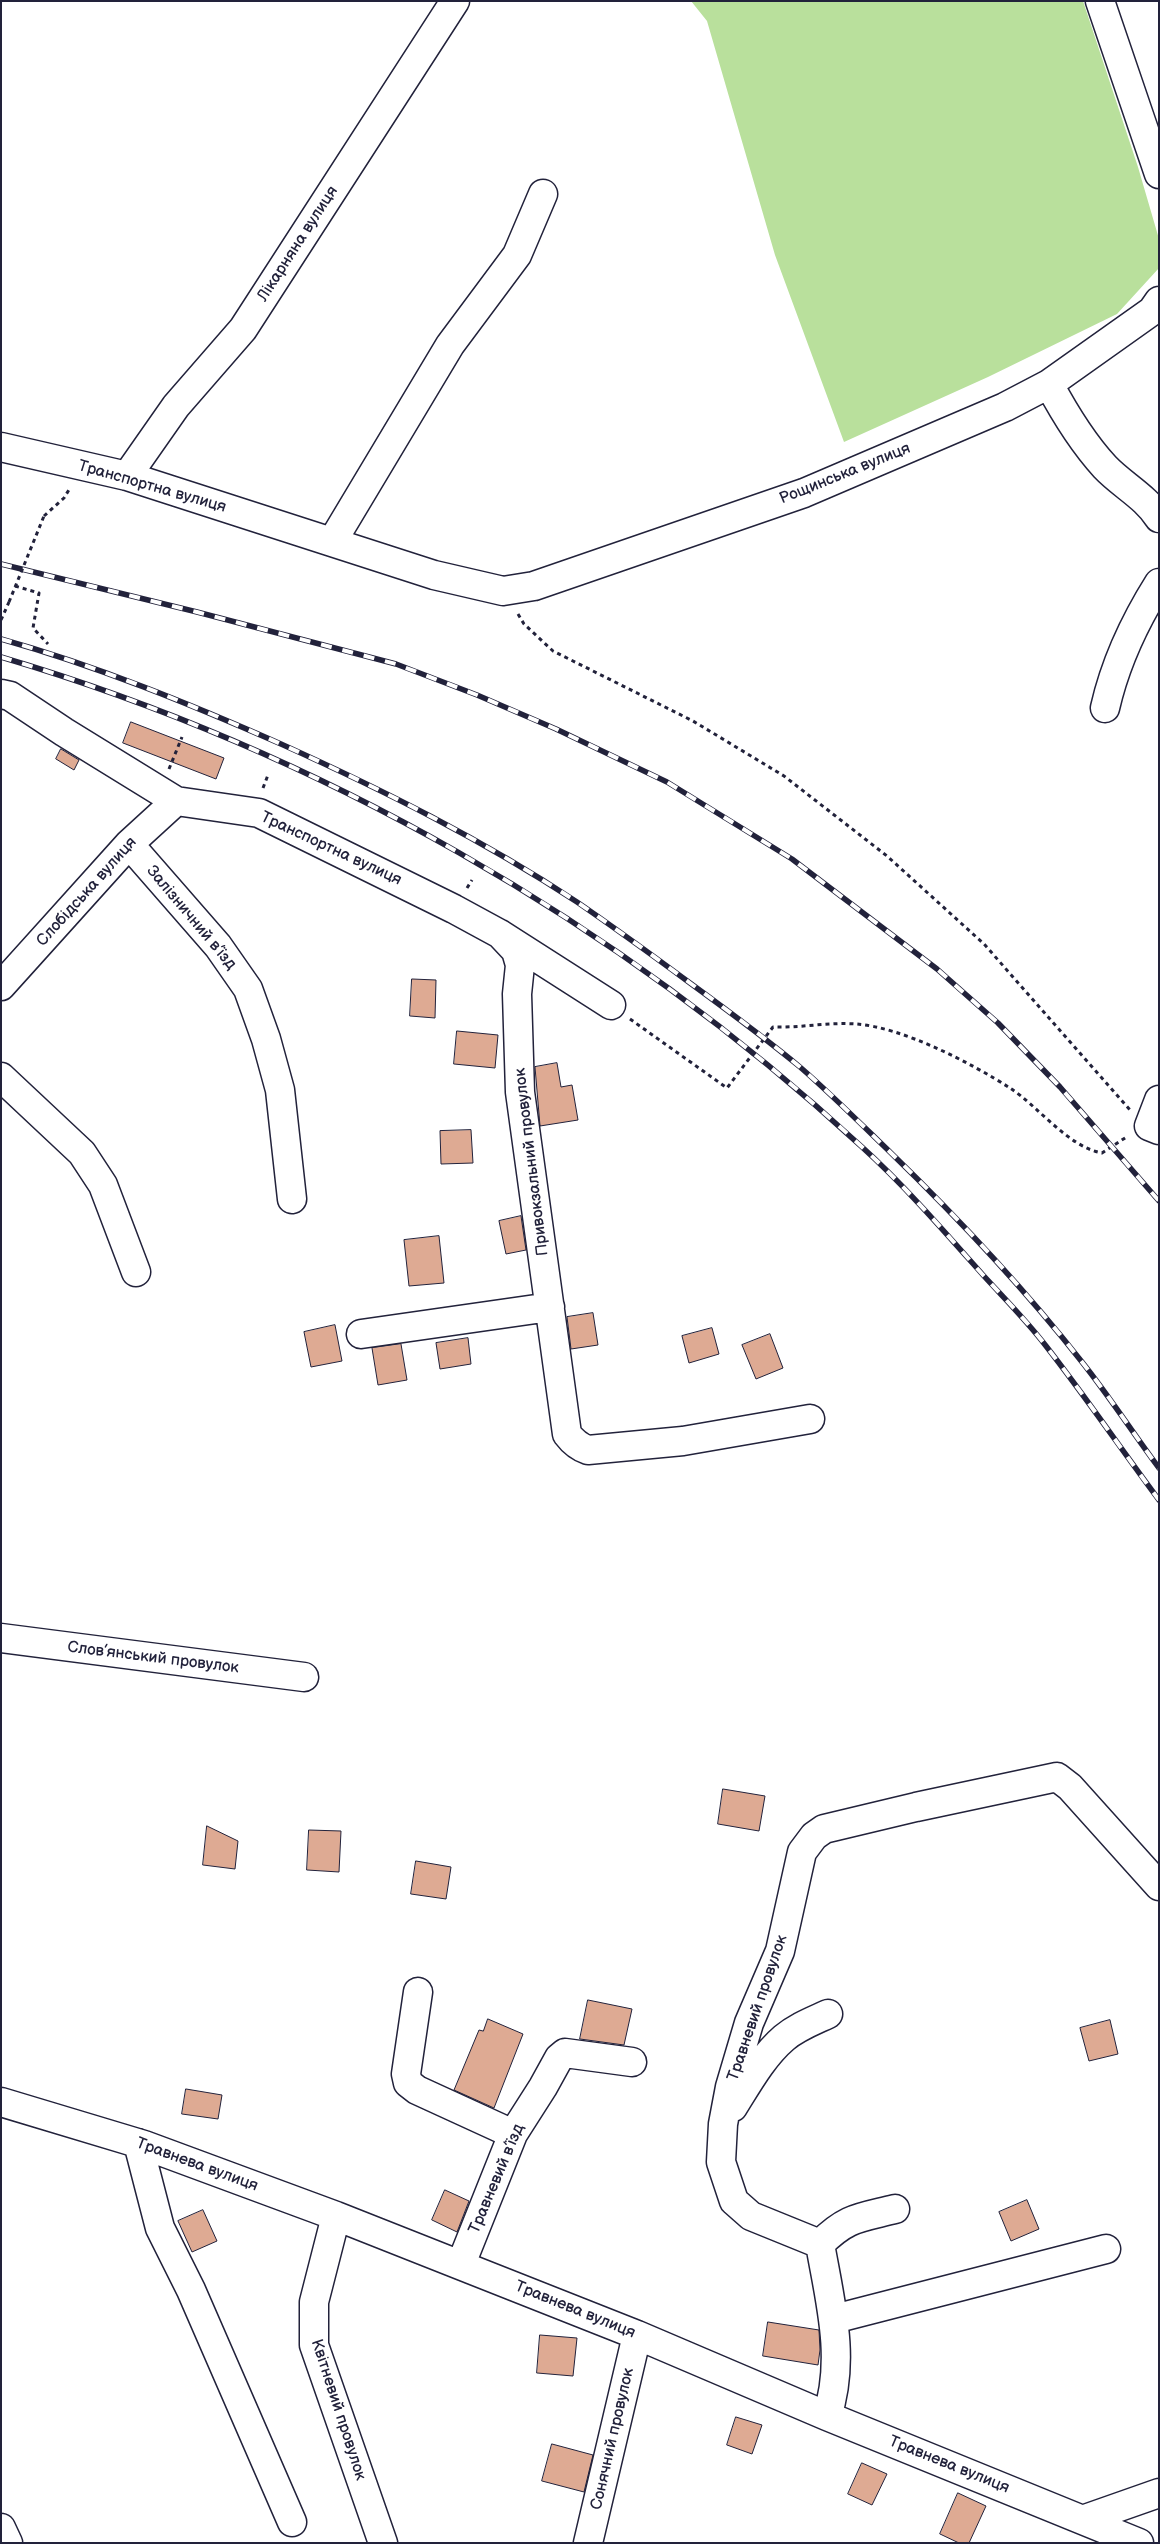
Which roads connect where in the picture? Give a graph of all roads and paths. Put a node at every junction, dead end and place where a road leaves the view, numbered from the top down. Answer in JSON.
{"nodes":[{"id":1,"x":455,"y":1,"type":"edge"},
{"id":2,"x":1100,"y":1,"type":"edge"},
{"id":3,"x":1159,"y":174,"type":"edge"},
{"id":4,"x":543,"y":194,"type":"dead end"},
{"id":5,"x":1159,"y":301,"type":"edge"},
{"id":6,"x":1049,"y":384,"type":"junction"},
{"id":7,"x":1,"y":448,"type":"edge"},
{"id":8,"x":127,"y":476,"type":"junction"},
{"id":9,"x":64,"y":498,"type":"dead end"},
{"id":10,"x":1159,"y":518,"type":"edge"},
{"id":11,"x":332,"y":542,"type":"junction"},
{"id":12,"x":1159,"y":583,"type":"edge"},
{"id":13,"x":15,"y":586,"type":"junction"},
{"id":14,"x":503,"y":591,"type":"junction"},
{"id":15,"x":1,"y":620,"type":"edge"},
{"id":16,"x":48,"y":644,"type":"dead end"},
{"id":17,"x":1,"y":694,"type":"edge"},
{"id":18,"x":1105,"y":708,"type":"dead end"},
{"id":19,"x":182,"y":737,"type":"dead end"},
{"id":20,"x":168,"y":796,"type":"junction"},
{"id":21,"x":129,"y":844,"type":"junction"},
{"id":22,"x":500,"y":934,"type":"junction"},
{"id":23,"x":1,"y":986,"type":"edge"},
{"id":24,"x":611,"y":1005,"type":"joint"},
{"id":25,"x":1,"y":1076,"type":"edge"},
{"id":26,"x":1159,"y":1100,"type":"edge"},
{"id":27,"x":1147,"y":1123,"type":"edge"},
{"id":28,"x":292,"y":1198,"type":"dead end"},
{"id":29,"x":136,"y":1272,"type":"dead end"},
{"id":30,"x":550,"y":1308,"type":"junction"},
{"id":31,"x":361,"y":1334,"type":"dead end"},
{"id":32,"x":810,"y":1418,"type":"dead end"},
{"id":33,"x":1,"y":1638,"type":"edge"},
{"id":34,"x":304,"y":1677,"type":"dead end"},
{"id":35,"x":1159,"y":1886,"type":"edge"},
{"id":36,"x":418,"y":1992,"type":"dead end"},
{"id":37,"x":828,"y":2014,"type":"dead end"},
{"id":38,"x":632,"y":2062,"type":"dead end"},
{"id":39,"x":1,"y":2102,"type":"edge"},
{"id":40,"x":723,"y":2124,"type":"junction"},
{"id":41,"x":513,"y":2134,"type":"junction"},
{"id":42,"x":138,"y":2143,"type":"junction"},
{"id":43,"x":895,"y":2209,"type":"dead end"},
{"id":44,"x":336,"y":2216,"type":"junction"},
{"id":45,"x":820,"y":2244,"type":"junction"},
{"id":46,"x":1106,"y":2249,"type":"dead end"},
{"id":47,"x":461,"y":2264,"type":"junction"},
{"id":48,"x":834,"y":2319,"type":"junction"},
{"id":49,"x":637,"y":2335,"type":"junction"},
{"id":50,"x":827,"y":2416,"type":"junction"},
{"id":51,"x":1159,"y":2493,"type":"edge"},
{"id":52,"x":1085,"y":2519,"type":"junction"},
{"id":53,"x":292,"y":2522,"type":"dead end"},
{"id":54,"x":1,"y":2528,"type":"edge"},
{"id":55,"x":8,"y":2543,"type":"edge"},
{"id":56,"x":383,"y":2543,"type":"edge"},
{"id":57,"x":588,"y":2543,"type":"edge"},
{"id":58,"x":1139,"y":2543,"type":"edge"}],
"edges":[{"from":1,"to":8,"type":"street","name":"Лікарняна вулиця"},
{"from":2,"to":3,"type":"street"},
{"from":4,"to":11,"type":"street"},
{"from":5,"to":6,"type":"street","name":"Рощинська вулиця"},
{"from":6,"to":10,"type":"street"},
{"from":6,"to":14,"type":"street","name":"Рощинська вулиця"},
{"from":7,"to":8,"type":"street","name":"Транспортна вулиця"},
{"from":8,"to":11,"type":"street","name":"Транспортна вулиця"},
{"from":9,"to":13,"type":"path","bridge":true},
{"from":11,"to":14,"type":"street","name":"Транспортна вулиця"},
{"from":12,"to":18,"type":"street"},
{"from":13,"to":15,"type":"path","bridge":true},
{"from":13,"to":16,"type":"path"},
{"from":14,"to":27,"type":"path"},
{"from":17,"to":20,"type":"street","name":"Транспортна вулиця"},
{"from":19,"to":20,"type":"path"},
{"from":20,"to":21,"type":"street","name":"Слобідська вулиця"},
{"from":20,"to":22,"type":"street","name":"Транспортна вулиця"},
{"from":21,"to":23,"type":"street","name":"Слобідська вулиця"},
{"from":21,"to":28,"type":"street","name":"Залізничний в’їзд"},
{"from":22,"to":24,"type":"street","name":"Транспортна вулиця"},
{"from":22,"to":30,"type":"street","name":"Привокзальний провулок"},
{"from":24,"to":27,"type":"path"},
{"from":25,"to":29,"type":"street"},
{"from":26,"to":27,"type":"street"},
{"from":30,"to":31,"type":"street"},
{"from":30,"to":32,"type":"street","name":"Привокзальний провулок"},
{"from":33,"to":34,"type":"street","name":"Слов’янський провулок"},
{"from":35,"to":40,"type":"street","name":"Травневий провулок"},
{"from":36,"to":41,"type":"street"},
{"from":37,"to":40,"type":"street"},
{"from":38,"to":41,"type":"street","name":"Травневий в’їзд"},
{"from":39,"to":42,"type":"street","name":"Травнева вулиця"},
{"from":40,"to":45,"type":"street","name":"Травневий провулок"},
{"from":41,"to":47,"type":"street","name":"Травневий в’їзд"},
{"from":42,"to":44,"type":"street","name":"Травнева вулиця"},
{"from":42,"to":53,"type":"street"},
{"from":43,"to":45,"type":"street"},
{"from":44,"to":47,"type":"street","name":"Травнева вулиця"},
{"from":44,"to":56,"type":"street","name":"Квітневий провулок"},
{"from":45,"to":48,"type":"street"},
{"from":46,"to":48,"type":"street"},
{"from":47,"to":49,"type":"street","name":"Травнева вулиця"},
{"from":48,"to":50,"type":"street"},
{"from":49,"to":50,"type":"street","name":"Травнева вулиця"},
{"from":49,"to":57,"type":"street","name":"Сонячний провулок"},
{"from":50,"to":52,"type":"street","name":"Травнева вулиця"},
{"from":51,"to":52,"type":"street"},
{"from":52,"to":58,"type":"street","name":"Травнева вулиця"},
{"from":54,"to":55,"type":"street"}]}
